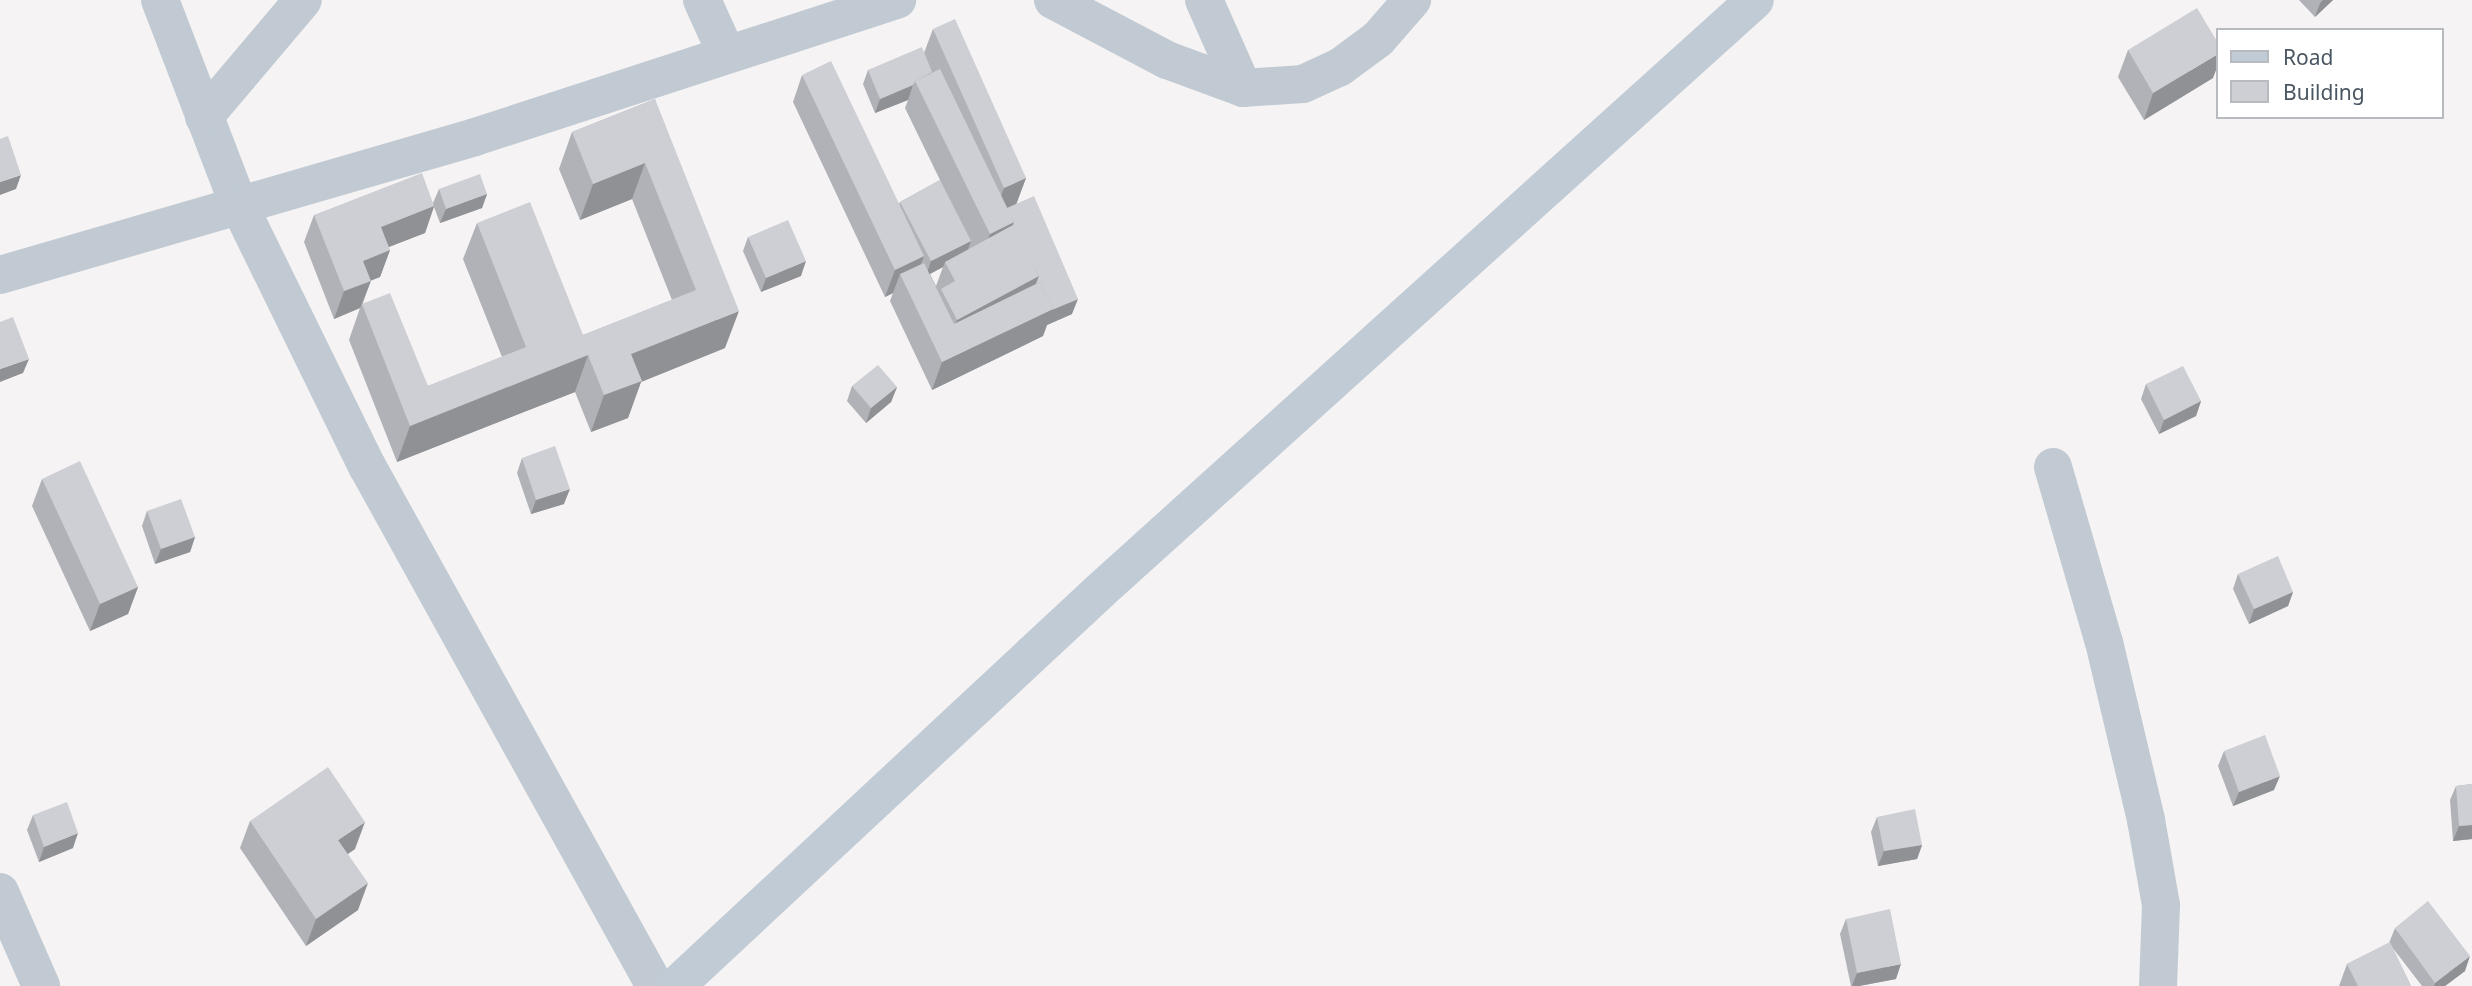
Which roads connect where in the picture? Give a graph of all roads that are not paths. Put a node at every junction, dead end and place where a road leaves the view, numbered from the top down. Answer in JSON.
{"nodes":[{"id":1,"x":160,"y":0,"type":"edge"},
{"id":2,"x":303,"y":0,"type":"edge"},
{"id":3,"x":702,"y":0,"type":"edge"},
{"id":4,"x":897,"y":0,"type":"edge"},
{"id":5,"x":1053,"y":0,"type":"edge"},
{"id":6,"x":1204,"y":0,"type":"edge"},
{"id":7,"x":1412,"y":0,"type":"edge"},
{"id":8,"x":1755,"y":0,"type":"edge"},
{"id":9,"x":726,"y":53,"type":"junction"},
{"id":10,"x":1244,"y":88,"type":"junction"},
{"id":11,"x":204,"y":117,"type":"junction"},
{"id":12,"x":237,"y":203,"type":"junction"},
{"id":13,"x":0,"y":275,"type":"edge"},
{"id":14,"x":2053,"y":467,"type":"dead end"},
{"id":15,"x":0,"y":892,"type":"edge"},
{"id":16,"x":41,"y":986,"type":"edge"},
{"id":17,"x":655,"y":986,"type":"edge"},
{"id":18,"x":676,"y":986,"type":"edge"},
{"id":19,"x":2158,"y":986,"type":"edge"}],
"edges":[{"from":1,"to":11,"type":"street"},
{"from":2,"to":11,"type":"street"},
{"from":3,"to":9,"type":"street"},
{"from":4,"to":9,"type":"street"},
{"from":5,"to":10,"type":"street"},
{"from":6,"to":10,"type":"street"},
{"from":7,"to":10,"type":"street"},
{"from":8,"to":18,"type":"main road"},
{"from":9,"to":12,"type":"street"},
{"from":11,"to":12,"type":"street"},
{"from":12,"to":13,"type":"street"},
{"from":12,"to":17,"type":"street"},
{"from":14,"to":19,"type":"street"},
{"from":15,"to":16,"type":"street"}]}
